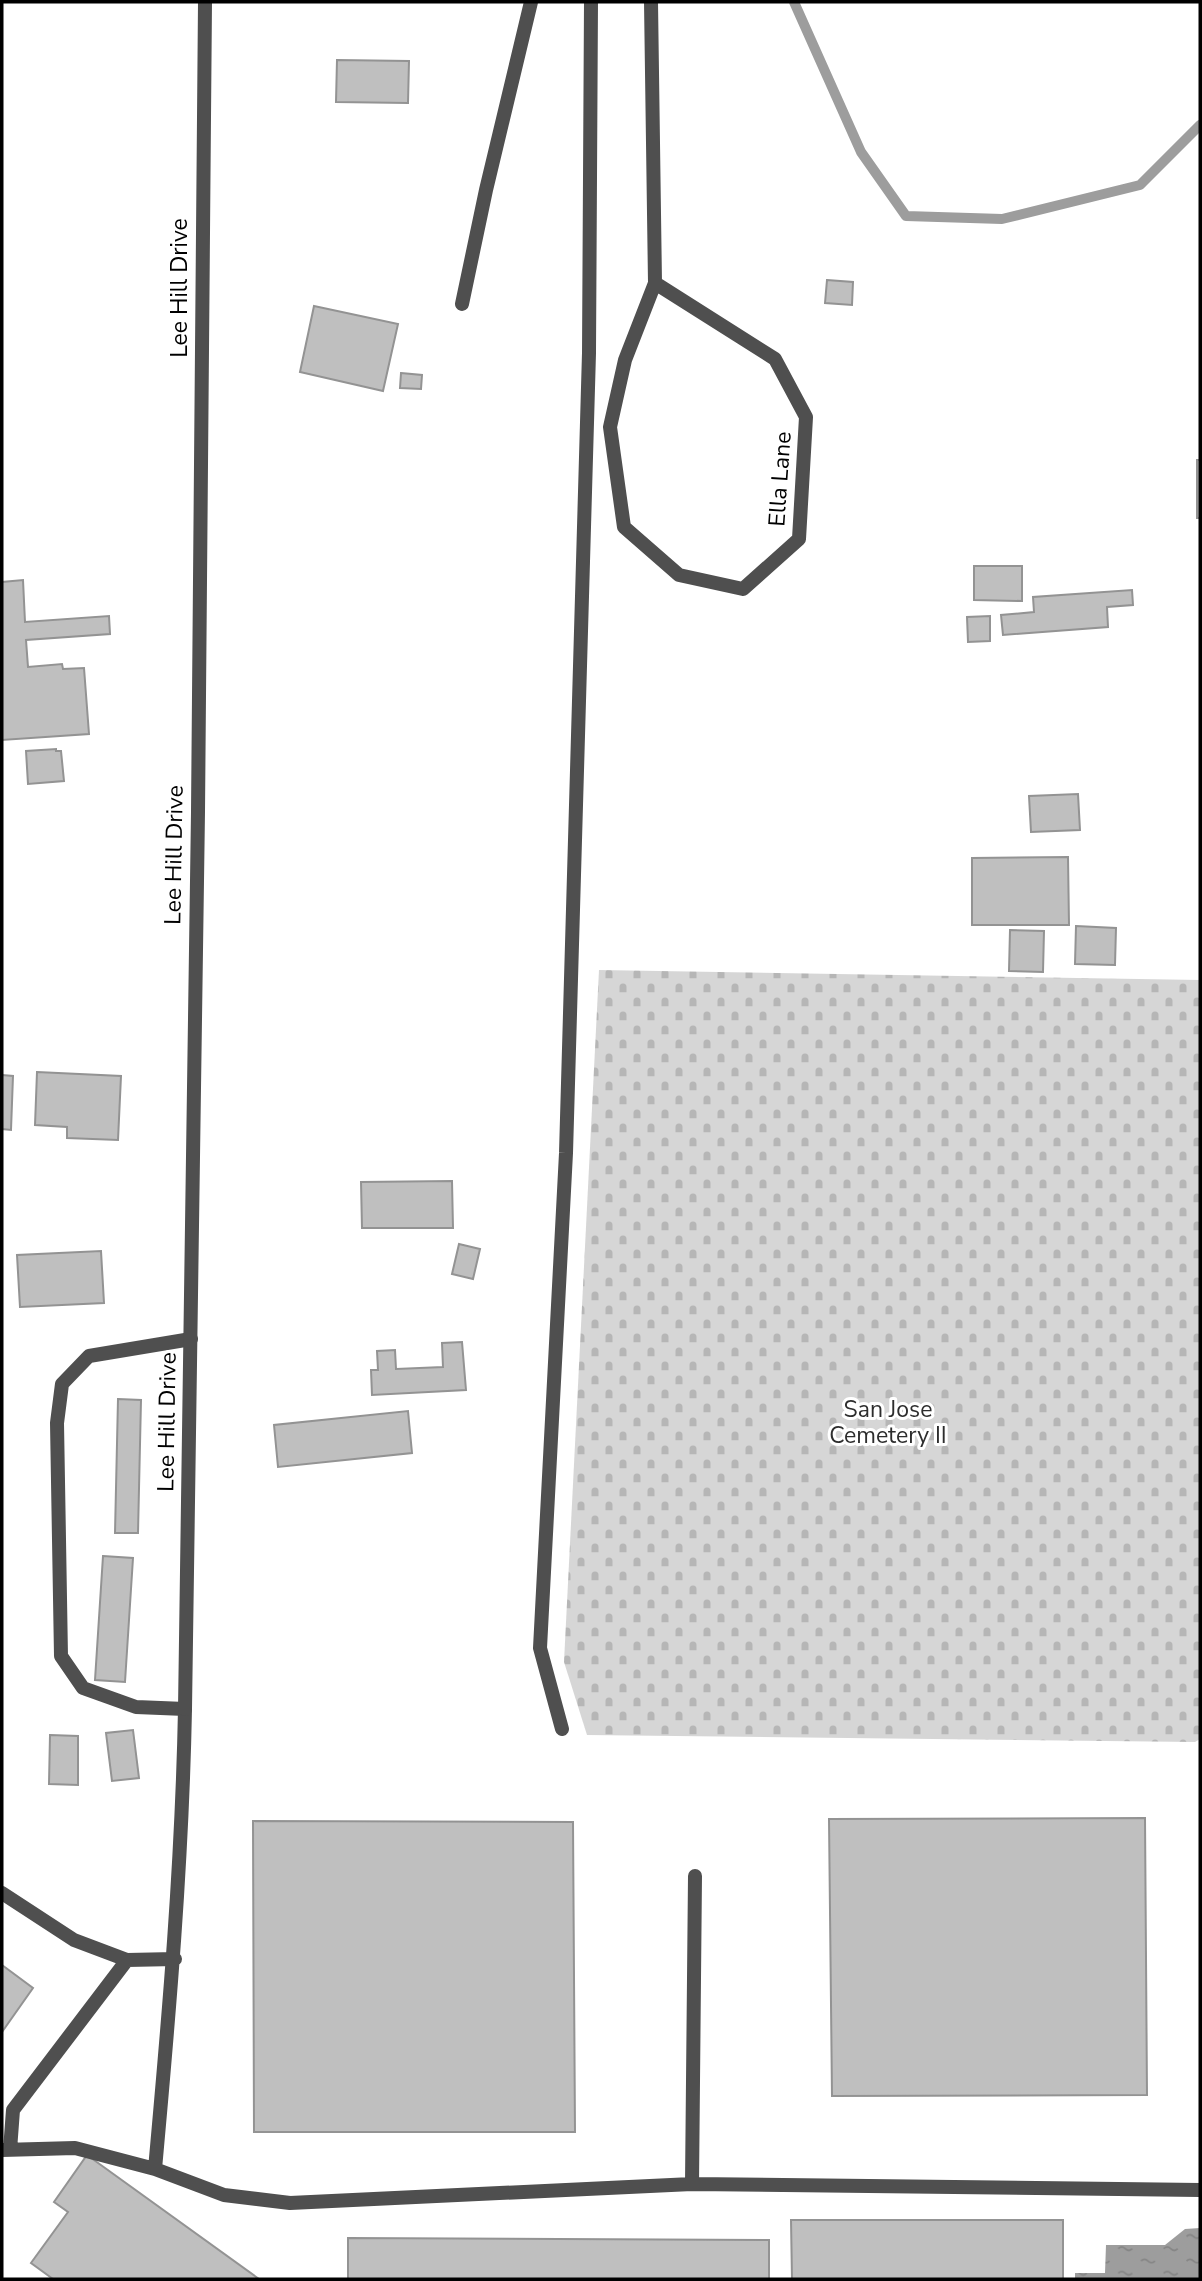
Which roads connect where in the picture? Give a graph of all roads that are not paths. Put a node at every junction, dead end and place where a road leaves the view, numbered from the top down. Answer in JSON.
{"nodes":[{"id":1,"x":205,"y":2,"type":"edge"},
{"id":2,"x":531,"y":2,"type":"edge"},
{"id":3,"x":591,"y":2,"type":"edge"},
{"id":4,"x":651,"y":2,"type":"edge"},
{"id":5,"x":655,"y":283,"type":"junction"},
{"id":6,"x":462,"y":304,"type":"dead end"},
{"id":7,"x":191,"y":1339,"type":"junction"},
{"id":8,"x":185,"y":1709,"type":"junction"},
{"id":9,"x":562,"y":1729,"type":"dead end"},
{"id":10,"x":695,"y":1876,"type":"dead end"},
{"id":11,"x":2,"y":1893,"type":"edge"},
{"id":12,"x":175,"y":1959,"type":"junction"},
{"id":13,"x":127,"y":1960,"type":"junction"},
{"id":14,"x":6,"y":2150,"type":"edge"},
{"id":15,"x":155,"y":2169,"type":"junction"},
{"id":16,"x":692,"y":2184,"type":"junction"},
{"id":17,"x":1200,"y":2190,"type":"edge"}],
"edges":[{"from":1,"to":7,"type":"street","name":"Lee Hill Drive"},
{"from":2,"to":6,"type":"street"},
{"from":3,"to":9,"type":"street"},
{"from":4,"to":5,"type":"street","name":"Ella Lane"},
{"from":5,"to":5,"type":"street","name":"Ella Lane"},
{"from":7,"to":8,"type":"street","name":"Lee Hill Drive"},
{"from":7,"to":8,"type":"street"},
{"from":8,"to":12,"type":"street","name":"Lee Hill Drive"},
{"from":10,"to":16,"type":"street"},
{"from":11,"to":13,"type":"street"},
{"from":12,"to":13,"type":"street"},
{"from":12,"to":15,"type":"street","name":"Lee Hill Drive"},
{"from":13,"to":14,"type":"street"},
{"from":14,"to":15,"type":"street"},
{"from":15,"to":16,"type":"street"},
{"from":16,"to":17,"type":"street"}]}
